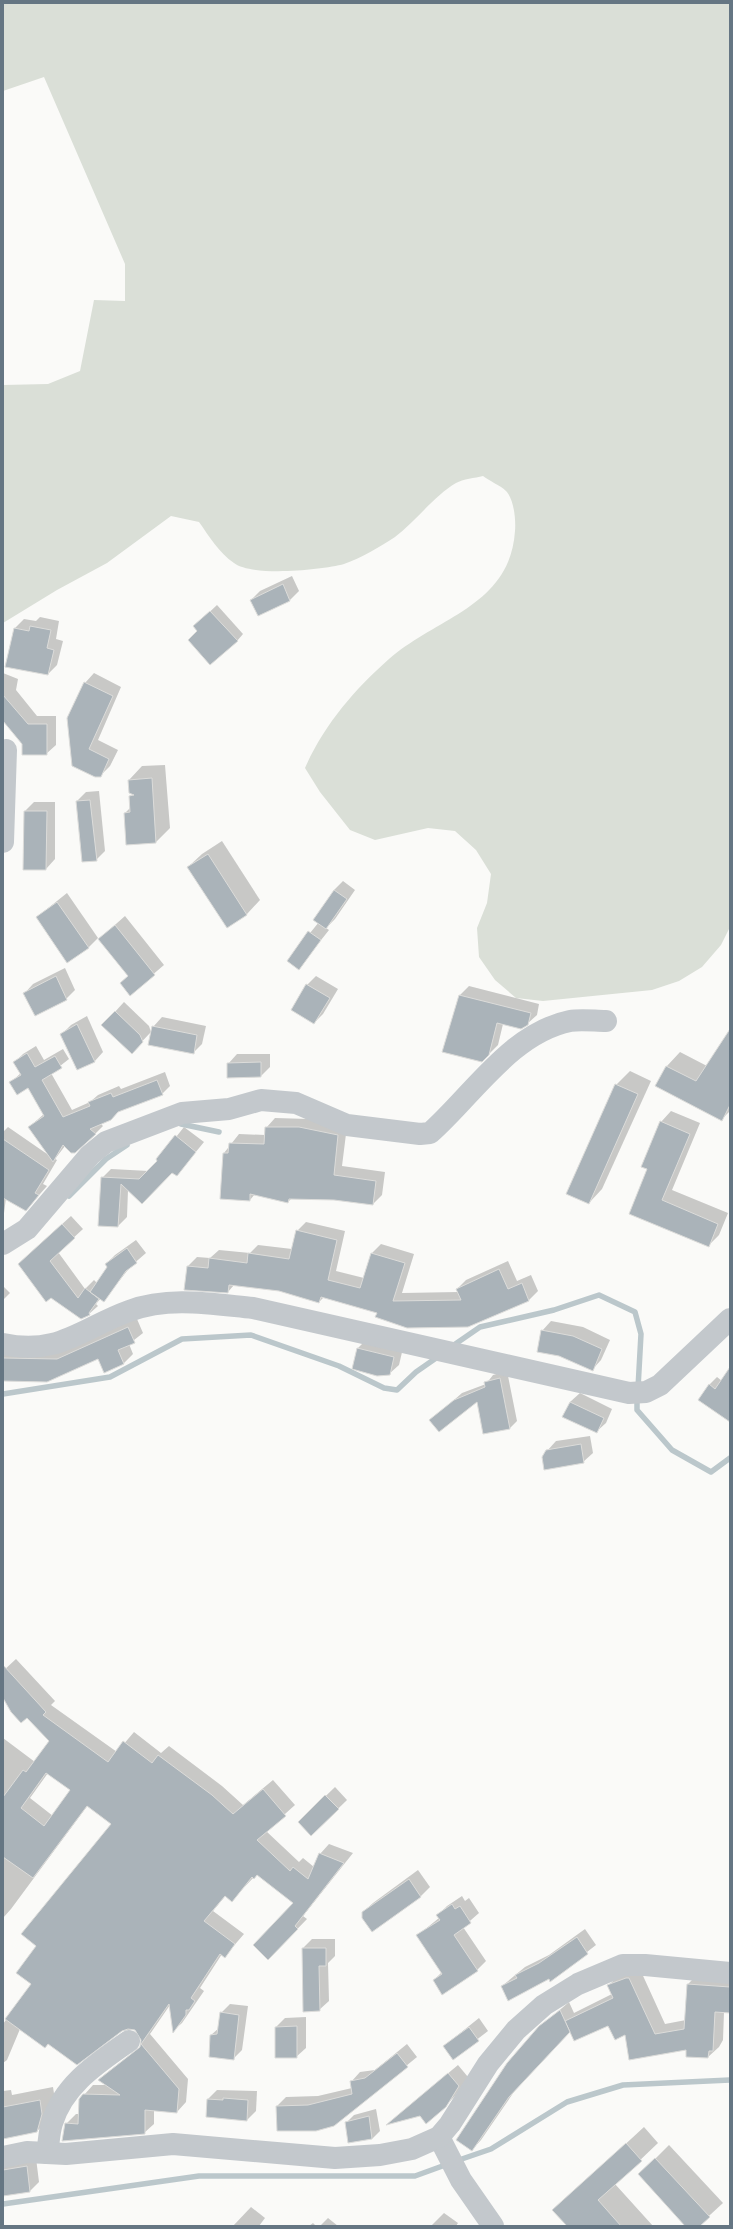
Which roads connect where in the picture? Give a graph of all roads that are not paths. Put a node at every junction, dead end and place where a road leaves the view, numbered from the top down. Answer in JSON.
{"nodes":[{"id":1,"x":6,"y":750,"type":"dead end"},
{"id":2,"x":3,"y":842,"type":"edge"},
{"id":3,"x":606,"y":1021,"type":"dead end"},
{"id":4,"x":3,"y":1244,"type":"edge"},
{"id":5,"x":730,"y":1319,"type":"edge"},
{"id":6,"x":3,"y":1344,"type":"edge"},
{"id":7,"x":730,"y":1973,"type":"edge"},
{"id":8,"x":129,"y":2041,"type":"dead end"},
{"id":9,"x":443,"y":2145,"type":"junction"},
{"id":10,"x":47,"y":2153,"type":"junction"},
{"id":11,"x":3,"y":2157,"type":"edge"},
{"id":12,"x":493,"y":2226,"type":"edge"}],
"edges":[{"from":1,"to":2,"type":"street"},
{"from":3,"to":4,"type":"street"},
{"from":5,"to":6,"type":"street"},
{"from":7,"to":9,"type":"street"},
{"from":8,"to":10,"type":"street"},
{"from":9,"to":10,"type":"street"},
{"from":9,"to":12,"type":"street"},
{"from":10,"to":11,"type":"street"}]}
